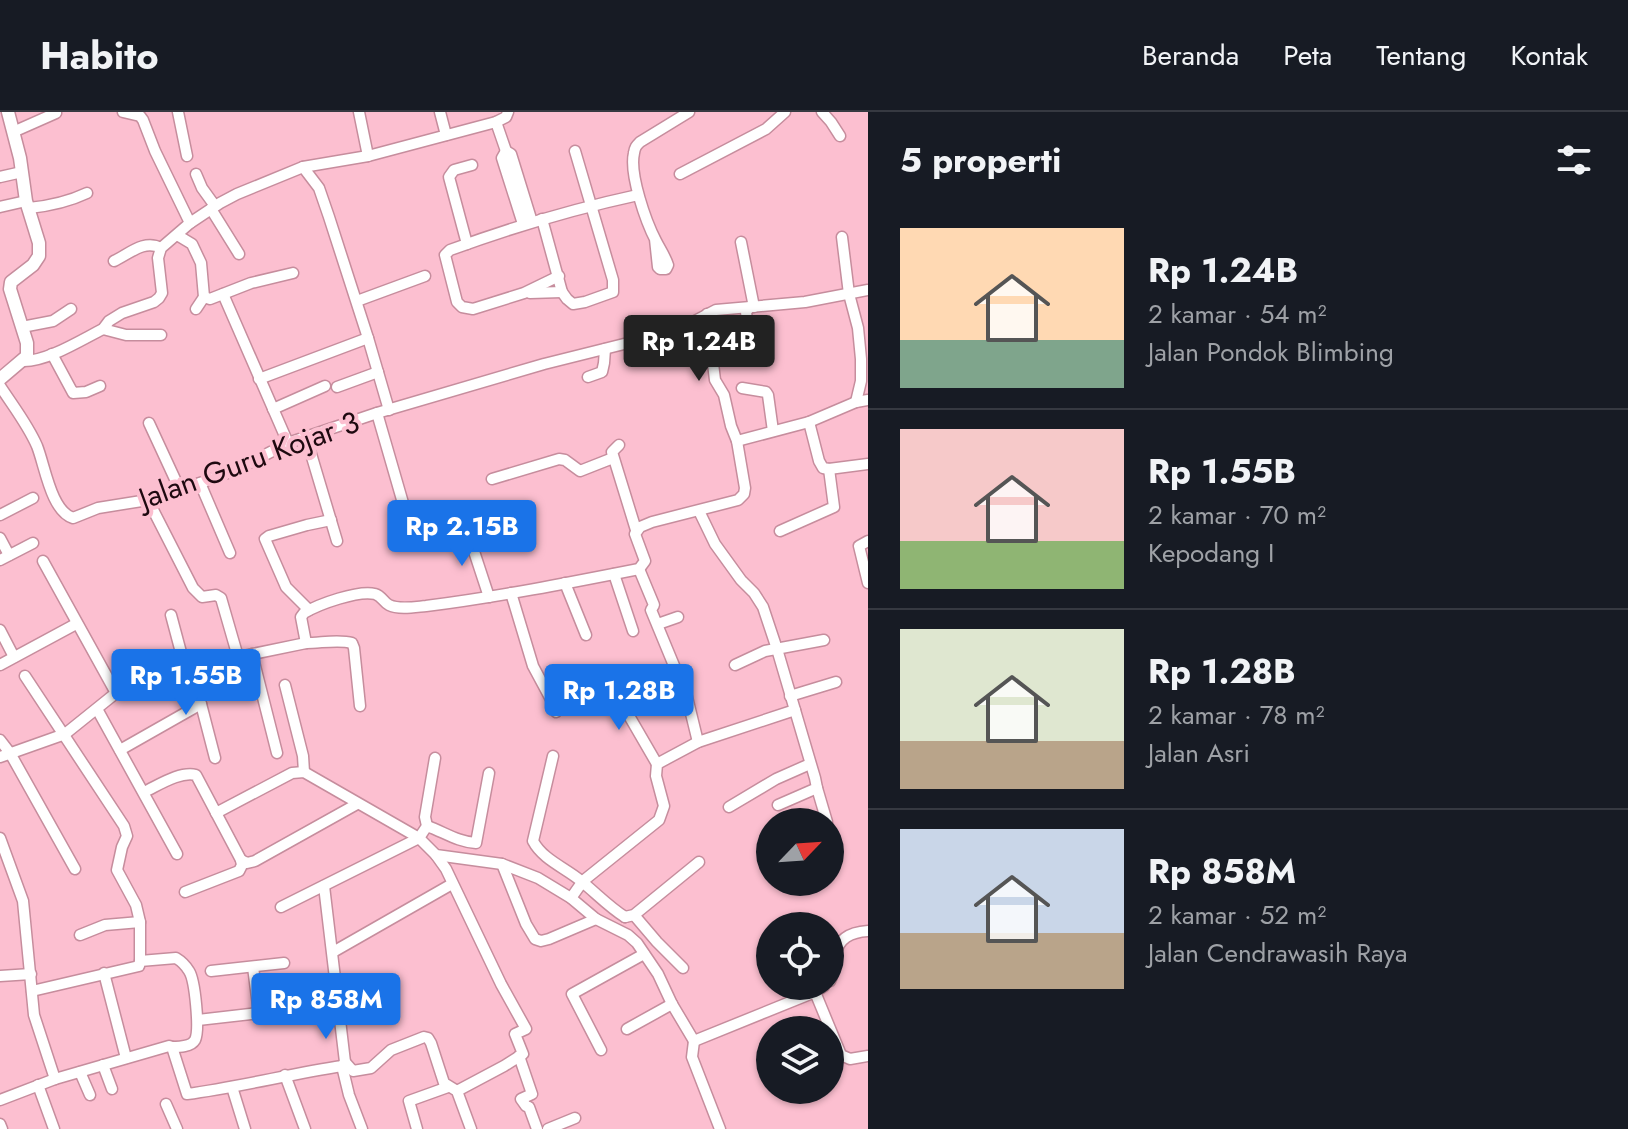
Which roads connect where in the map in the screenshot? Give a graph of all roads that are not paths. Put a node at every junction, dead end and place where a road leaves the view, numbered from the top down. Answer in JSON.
{"nodes":[{"id":1,"x":8,"y":112,"type":"edge"},
{"id":2,"x":123,"y":112,"type":"edge"},
{"id":3,"x":178,"y":112,"type":"edge"},
{"id":4,"x":359,"y":112,"type":"edge"},
{"id":5,"x":440,"y":112,"type":"edge"},
{"id":6,"x":508,"y":112,"type":"edge"},
{"id":7,"x":689,"y":112,"type":"edge"},
{"id":8,"x":785,"y":112,"type":"edge"},
{"id":9,"x":822,"y":112,"type":"edge"},
{"id":10,"x":56,"y":113,"type":"edge"},
{"id":11,"x":496,"y":122,"type":"junction"},
{"id":12,"x":13,"y":132,"type":"junction"},
{"id":13,"x":446,"y":135,"type":"junction"},
{"id":14,"x":840,"y":136,"type":"dead end"},
{"id":15,"x":575,"y":151,"type":"dead end"},
{"id":16,"x":187,"y":156,"type":"dead end"},
{"id":17,"x":368,"y":156,"type":"junction"},
{"id":18,"x":472,"y":165,"type":"dead end"},
{"id":19,"x":303,"y":167,"type":"junction"},
{"id":20,"x":22,"y":172,"type":"junction"},
{"id":21,"x":196,"y":174,"type":"dead end"},
{"id":22,"x":680,"y":174,"type":"dead end"},
{"id":23,"x":0,"y":177,"type":"edge"},
{"id":24,"x":87,"y":193,"type":"dead end"},
{"id":25,"x":638,"y":195,"type":"junction"},
{"id":26,"x":28,"y":204,"type":"junction"},
{"id":27,"x":591,"y":205,"type":"junction"},
{"id":28,"x":0,"y":207,"type":"edge"},
{"id":29,"x":213,"y":208,"type":"junction"},
{"id":30,"x":532,"y":222,"type":"junction"},
{"id":31,"x":190,"y":223,"type":"junction"},
{"id":32,"x":177,"y":235,"type":"junction"},
{"id":33,"x":842,"y":237,"type":"dead end"},
{"id":34,"x":655,"y":239,"type":"dead end"},
{"id":35,"x":741,"y":242,"type":"dead end"},
{"id":36,"x":467,"y":244,"type":"junction"},
{"id":37,"x":161,"y":248,"type":"junction"},
{"id":38,"x":239,"y":254,"type":"dead end"},
{"id":39,"x":114,"y":261,"type":"dead end"},
{"id":40,"x":293,"y":273,"type":"dead end"},
{"id":41,"x":425,"y":276,"type":"dead end"},
{"id":42,"x":559,"y":276,"type":"junction"},
{"id":43,"x":6,"y":282,"type":"edge"},
{"id":44,"x":868,"y":290,"type":"edge"},
{"id":45,"x":562,"y":292,"type":"junction"},
{"id":46,"x":524,"y":293,"type":"junction"},
{"id":47,"x":223,"y":294,"type":"junction"},
{"id":48,"x":849,"y":294,"type":"junction"},
{"id":49,"x":204,"y":297,"type":"junction"},
{"id":50,"x":357,"y":301,"type":"junction"},
{"id":51,"x":752,"y":307,"type":"junction"},
{"id":52,"x":71,"y":309,"type":"dead end"},
{"id":53,"x":196,"y":309,"type":"dead end"},
{"id":54,"x":707,"y":314,"type":"junction"},
{"id":55,"x":22,"y":327,"type":"junction"},
{"id":56,"x":103,"y":329,"type":"junction"},
{"id":57,"x":161,"y":335,"type":"dead end"},
{"id":58,"x":749,"y":337,"type":"dead end"},
{"id":59,"x":368,"y":338,"type":"junction"},
{"id":60,"x":605,"y":349,"type":"junction"},
{"id":61,"x":52,"y":354,"type":"junction"},
{"id":62,"x":24,"y":361,"type":"junction"},
{"id":63,"x":865,"y":364,"type":"edge"},
{"id":64,"x":378,"y":372,"type":"junction"},
{"id":65,"x":588,"y":377,"type":"dead end"},
{"id":66,"x":0,"y":379,"type":"edge"},
{"id":67,"x":259,"y":379,"type":"junction"},
{"id":68,"x":0,"y":386,"type":"edge"},
{"id":69,"x":100,"y":386,"type":"dead end"},
{"id":70,"x":742,"y":388,"type":"dead end"},
{"id":71,"x":862,"y":401,"type":"edge"},
{"id":72,"x":273,"y":409,"type":"junction"},
{"id":73,"x":389,"y":410,"type":"junction"},
{"id":74,"x":377,"y":413,"type":"junction"},
{"id":75,"x":809,"y":422,"type":"junction"},
{"id":76,"x":149,"y":423,"type":"dead end"},
{"id":77,"x":773,"y":431,"type":"junction"},
{"id":78,"x":306,"y":437,"type":"junction"},
{"id":79,"x":737,"y":441,"type":"junction"},
{"id":80,"x":288,"y":443,"type":"junction"},
{"id":81,"x":619,"y":445,"type":"dead end"},
{"id":82,"x":613,"y":458,"type":"junction"},
{"id":83,"x":868,"y":464,"type":"edge"},
{"id":84,"x":829,"y":469,"type":"junction"},
{"id":85,"x":492,"y":479,"type":"dead end"},
{"id":86,"x":200,"y":483,"type":"junction"},
{"id":87,"x":180,"y":490,"type":"junction"},
{"id":88,"x":33,"y":498,"type":"dead end"},
{"id":89,"x":148,"y":500,"type":"junction"},
{"id":90,"x":405,"y":510,"type":"dead end"},
{"id":91,"x":699,"y":511,"type":"junction"},
{"id":92,"x":0,"y":515,"type":"edge"},
{"id":93,"x":331,"y":520,"type":"junction"},
{"id":94,"x":467,"y":530,"type":"dead end"},
{"id":95,"x":636,"y":530,"type":"junction"},
{"id":96,"x":780,"y":531,"type":"dead end"},
{"id":97,"x":0,"y":538,"type":"edge"},
{"id":98,"x":337,"y":541,"type":"dead end"},
{"id":99,"x":868,"y":541,"type":"edge"},
{"id":100,"x":33,"y":543,"type":"dead end"},
{"id":101,"x":230,"y":553,"type":"dead end"},
{"id":102,"x":5,"y":557,"type":"edge"},
{"id":103,"x":43,"y":561,"type":"dead end"},
{"id":104,"x":639,"y":569,"type":"junction"},
{"id":105,"x":614,"y":574,"type":"junction"},
{"id":106,"x":565,"y":583,"type":"junction"},
{"id":107,"x":868,"y":583,"type":"edge"},
{"id":108,"x":511,"y":593,"type":"junction"},
{"id":109,"x":489,"y":597,"type":"junction"},
{"id":110,"x":309,"y":610,"type":"junction"},
{"id":111,"x":171,"y":615,"type":"dead end"},
{"id":112,"x":678,"y":617,"type":"dead end"},
{"id":113,"x":76,"y":624,"type":"junction"},
{"id":114,"x":658,"y":624,"type":"junction"},
{"id":115,"x":0,"y":630,"type":"edge"},
{"id":116,"x":633,"y":631,"type":"dead end"},
{"id":117,"x":586,"y":635,"type":"dead end"},
{"id":118,"x":824,"y":640,"type":"dead end"},
{"id":119,"x":306,"y":643,"type":"junction"},
{"id":120,"x":777,"y":649,"type":"junction"},
{"id":121,"x":252,"y":654,"type":"junction"},
{"id":122,"x":14,"y":657,"type":"junction"},
{"id":123,"x":238,"y":657,"type":"junction"},
{"id":124,"x":0,"y":665,"type":"edge"},
{"id":125,"x":735,"y":665,"type":"dead end"},
{"id":126,"x":185,"y":668,"type":"junction"},
{"id":127,"x":675,"y":670,"type":"junction"},
{"id":128,"x":25,"y":676,"type":"dead end"},
{"id":129,"x":836,"y":682,"type":"dead end"},
{"id":130,"x":285,"y":685,"type":"dead end"},
{"id":131,"x":116,"y":693,"type":"junction"},
{"id":132,"x":790,"y":696,"type":"junction"},
{"id":133,"x":201,"y":704,"type":"junction"},
{"id":134,"x":360,"y":706,"type":"dead end"},
{"id":135,"x":97,"y":709,"type":"junction"},
{"id":136,"x":795,"y":710,"type":"junction"},
{"id":137,"x":556,"y":712,"type":"dead end"},
{"id":138,"x":65,"y":734,"type":"junction"},
{"id":139,"x":0,"y":740,"type":"edge"},
{"id":140,"x":698,"y":742,"type":"junction"},
{"id":141,"x":120,"y":750,"type":"junction"},
{"id":142,"x":277,"y":753,"type":"dead end"},
{"id":143,"x":5,"y":755,"type":"edge"},
{"id":144,"x":553,"y":756,"type":"dead end"},
{"id":145,"x":215,"y":758,"type":"dead end"},
{"id":146,"x":435,"y":758,"type":"dead end"},
{"id":147,"x":657,"y":764,"type":"junction"},
{"id":148,"x":810,"y":764,"type":"junction"},
{"id":149,"x":304,"y":772,"type":"junction"},
{"id":150,"x":489,"y":773,"type":"dead end"},
{"id":151,"x":817,"y":788,"type":"junction"},
{"id":152,"x":144,"y":792,"type":"junction"},
{"id":153,"x":357,"y":804,"type":"junction"},
{"id":154,"x":778,"y":805,"type":"dead end"},
{"id":155,"x":729,"y":807,"type":"dead end"},
{"id":156,"x":823,"y":808,"type":"edge"},
{"id":157,"x":216,"y":813,"type":"junction"},
{"id":158,"x":423,"y":832,"type":"junction"},
{"id":159,"x":0,"y":838,"type":"edge"},
{"id":160,"x":177,"y":854,"type":"dead end"},
{"id":161,"x":436,"y":855,"type":"junction"},
{"id":162,"x":241,"y":860,"type":"junction"},
{"id":163,"x":699,"y":862,"type":"dead end"},
{"id":164,"x":502,"y":864,"type":"junction"},
{"id":165,"x":75,"y":869,"type":"dead end"},
{"id":166,"x":583,"y":881,"type":"junction"},
{"id":167,"x":452,"y":884,"type":"junction"},
{"id":168,"x":324,"y":886,"type":"junction"},
{"id":169,"x":185,"y":892,"type":"dead end"},
{"id":170,"x":571,"y":898,"type":"junction"},
{"id":171,"x":281,"y":907,"type":"dead end"},
{"id":172,"x":596,"y":919,"type":"junction"},
{"id":173,"x":140,"y":922,"type":"junction"},
{"id":174,"x":625,"y":922,"type":"junction"},
{"id":175,"x":868,"y":931,"type":"edge"},
{"id":176,"x":80,"y":935,"type":"dead end"},
{"id":177,"x":844,"y":938,"type":"edge"},
{"id":178,"x":333,"y":952,"type":"junction"},
{"id":179,"x":644,"y":954,"type":"junction"},
{"id":180,"x":140,"y":961,"type":"junction"},
{"id":181,"x":284,"y":963,"type":"dead end"},
{"id":182,"x":253,"y":967,"type":"junction"},
{"id":183,"x":683,"y":968,"type":"dead end"},
{"id":184,"x":211,"y":971,"type":"dead end"},
{"id":185,"x":104,"y":973,"type":"junction"},
{"id":186,"x":31,"y":974,"type":"junction"},
{"id":187,"x":0,"y":976,"type":"edge"},
{"id":188,"x":32,"y":991,"type":"junction"},
{"id":189,"x":793,"y":1000,"type":"edge"},
{"id":190,"x":672,"y":1004,"type":"junction"},
{"id":191,"x":198,"y":1020,"type":"junction"},
{"id":192,"x":627,"y":1029,"type":"dead end"},
{"id":193,"x":694,"y":1041,"type":"junction"},
{"id":194,"x":172,"y":1047,"type":"junction"},
{"id":195,"x":601,"y":1050,"type":"dead end"},
{"id":196,"x":519,"y":1056,"type":"junction"},
{"id":197,"x":868,"y":1056,"type":"edge"},
{"id":198,"x":126,"y":1058,"type":"junction"},
{"id":199,"x":844,"y":1058,"type":"edge"},
{"id":200,"x":344,"y":1064,"type":"junction"},
{"id":201,"x":103,"y":1065,"type":"junction"},
{"id":202,"x":80,"y":1072,"type":"junction"},
{"id":203,"x":285,"y":1075,"type":"junction"},
{"id":204,"x":55,"y":1079,"type":"junction"},
{"id":205,"x":38,"y":1085,"type":"junction"},
{"id":206,"x":232,"y":1087,"type":"junction"},
{"id":207,"x":112,"y":1089,"type":"dead end"},
{"id":208,"x":452,"y":1089,"type":"junction"},
{"id":209,"x":90,"y":1095,"type":"dead end"},
{"id":210,"x":0,"y":1100,"type":"edge"},
{"id":211,"x":166,"y":1104,"type":"dead end"},
{"id":212,"x":575,"y":1118,"type":"dead end"},
{"id":213,"x":54,"y":1129,"type":"edge"},
{"id":214,"x":177,"y":1129,"type":"edge"},
{"id":215,"x":245,"y":1129,"type":"edge"},
{"id":216,"x":305,"y":1129,"type":"edge"},
{"id":217,"x":362,"y":1129,"type":"edge"},
{"id":218,"x":417,"y":1129,"type":"edge"},
{"id":219,"x":471,"y":1129,"type":"edge"},
{"id":220,"x":537,"y":1129,"type":"edge"},
{"id":221,"x":548,"y":1129,"type":"edge"},
{"id":222,"x":720,"y":1129,"type":"edge"}],
"edges":[{"from":1,"to":12,"type":"street"},
{"from":2,"to":31,"type":"street"},
{"from":3,"to":16,"type":"street"},
{"from":4,"to":17,"type":"street"},
{"from":5,"to":13,"type":"street"},
{"from":6,"to":11,"type":"street"},
{"from":7,"to":25,"type":"street"},
{"from":8,"to":22,"type":"street"},
{"from":9,"to":14,"type":"street"},
{"from":10,"to":12,"type":"street"},
{"from":11,"to":13,"type":"street"},
{"from":11,"to":30,"type":"street"},
{"from":12,"to":20,"type":"street"},
{"from":13,"to":17,"type":"street"},
{"from":15,"to":27,"type":"street"},
{"from":17,"to":19,"type":"street"},
{"from":18,"to":36,"type":"street"},
{"from":19,"to":29,"type":"street"},
{"from":19,"to":50,"type":"street"},
{"from":20,"to":23,"type":"street"},
{"from":20,"to":26,"type":"street"},
{"from":21,"to":29,"type":"street"},
{"from":24,"to":26,"type":"street"},
{"from":25,"to":27,"type":"street"},
{"from":25,"to":34,"type":"street"},
{"from":26,"to":28,"type":"street"},
{"from":26,"to":43,"type":"street"},
{"from":27,"to":30,"type":"street"},
{"from":27,"to":45,"type":"street"},
{"from":29,"to":31,"type":"street"},
{"from":29,"to":38,"type":"street"},
{"from":30,"to":36,"type":"street"},
{"from":30,"to":42,"type":"street"},
{"from":31,"to":32,"type":"street"},
{"from":32,"to":37,"type":"street"},
{"from":32,"to":49,"type":"street"},
{"from":33,"to":48,"type":"street"},
{"from":35,"to":51,"type":"street"},
{"from":36,"to":46,"type":"street"},
{"from":37,"to":39,"type":"street"},
{"from":37,"to":56,"type":"street"},
{"from":40,"to":47,"type":"street"},
{"from":41,"to":50,"type":"street"},
{"from":42,"to":45,"type":"street"},
{"from":42,"to":46,"type":"street"},
{"from":43,"to":55,"type":"street"},
{"from":44,"to":48,"type":"street","name":"Jalan Guru Kojar 3"},
{"from":45,"to":46,"type":"street"},
{"from":47,"to":49,"type":"street"},
{"from":47,"to":67,"type":"street"},
{"from":48,"to":51,"type":"street","name":"Jalan Guru Kojar 3"},
{"from":48,"to":63,"type":"street"},
{"from":49,"to":53,"type":"street"},
{"from":50,"to":59,"type":"street"},
{"from":51,"to":54,"type":"street","name":"Jalan Guru Kojar 3"},
{"from":51,"to":58,"type":"street"},
{"from":52,"to":55,"type":"street"},
{"from":54,"to":60,"type":"street","name":"Jalan Guru Kojar 3"},
{"from":54,"to":79,"type":"street"},
{"from":55,"to":62,"type":"street"},
{"from":56,"to":57,"type":"street"},
{"from":56,"to":61,"type":"street"},
{"from":59,"to":64,"type":"street"},
{"from":59,"to":67,"type":"street"},
{"from":60,"to":65,"type":"street"},
{"from":60,"to":73,"type":"street","name":"Jalan Guru Kojar 3"},
{"from":61,"to":62,"type":"street"},
{"from":61,"to":69,"type":"street"},
{"from":62,"to":66,"type":"street"},
{"from":63,"to":71,"type":"street"},
{"from":64,"to":72,"type":"street"},
{"from":64,"to":73,"type":"street"},
{"from":67,"to":72,"type":"street"},
{"from":68,"to":89,"type":"street","name":"Jalan Guru Kojar 3"},
{"from":70,"to":77,"type":"street"},
{"from":71,"to":75,"type":"street"},
{"from":72,"to":80,"type":"street"},
{"from":73,"to":74,"type":"street","name":"Jalan Guru Kojar 3"},
{"from":74,"to":78,"type":"street","name":"Jalan Guru Kojar 3"},
{"from":74,"to":90,"type":"street"},
{"from":75,"to":77,"type":"street"},
{"from":75,"to":84,"type":"street"},
{"from":76,"to":87,"type":"street"},
{"from":77,"to":79,"type":"street"},
{"from":78,"to":80,"type":"street","name":"Jalan Guru Kojar 3"},
{"from":78,"to":93,"type":"street"},
{"from":79,"to":91,"type":"street"},
{"from":80,"to":86,"type":"street","name":"Jalan Guru Kojar 3"},
{"from":81,"to":82,"type":"street"},
{"from":82,"to":85,"type":"street"},
{"from":82,"to":95,"type":"street"},
{"from":83,"to":84,"type":"street"},
{"from":84,"to":96,"type":"street"},
{"from":86,"to":87,"type":"street","name":"Jalan Guru Kojar 3"},
{"from":86,"to":101,"type":"street"},
{"from":87,"to":89,"type":"street","name":"Jalan Guru Kojar 3"},
{"from":88,"to":92,"type":"street"},
{"from":89,"to":123,"type":"street"},
{"from":91,"to":95,"type":"street"},
{"from":91,"to":120,"type":"street"},
{"from":93,"to":98,"type":"street"},
{"from":93,"to":110,"type":"street"},
{"from":94,"to":109,"type":"street"},
{"from":95,"to":104,"type":"street"},
{"from":97,"to":102,"type":"street"},
{"from":99,"to":107,"type":"street"},
{"from":100,"to":102,"type":"street"},
{"from":103,"to":113,"type":"street"},
{"from":104,"to":105,"type":"street"},
{"from":104,"to":114,"type":"street"},
{"from":105,"to":106,"type":"street"},
{"from":105,"to":116,"type":"street"},
{"from":106,"to":108,"type":"street"},
{"from":106,"to":117,"type":"street"},
{"from":108,"to":109,"type":"street"},
{"from":108,"to":137,"type":"street"},
{"from":109,"to":110,"type":"street"},
{"from":110,"to":119,"type":"street"},
{"from":111,"to":126,"type":"street"},
{"from":112,"to":114,"type":"street"},
{"from":113,"to":122,"type":"street"},
{"from":113,"to":131,"type":"street"},
{"from":114,"to":127,"type":"street"},
{"from":115,"to":122,"type":"street"},
{"from":118,"to":120,"type":"street"},
{"from":119,"to":121,"type":"street"},
{"from":119,"to":134,"type":"street"},
{"from":120,"to":125,"type":"street"},
{"from":120,"to":132,"type":"street"},
{"from":121,"to":123,"type":"street"},
{"from":121,"to":142,"type":"street"},
{"from":122,"to":124,"type":"street"},
{"from":123,"to":126,"type":"street"},
{"from":126,"to":131,"type":"street"},
{"from":126,"to":133,"type":"street"},
{"from":127,"to":140,"type":"street"},
{"from":127,"to":147,"type":"street"},
{"from":128,"to":138,"type":"street"},
{"from":129,"to":132,"type":"street"},
{"from":130,"to":149,"type":"street"},
{"from":131,"to":135,"type":"street"},
{"from":132,"to":136,"type":"street"},
{"from":133,"to":141,"type":"street"},
{"from":133,"to":145,"type":"street"},
{"from":135,"to":138,"type":"street"},
{"from":135,"to":141,"type":"street"},
{"from":136,"to":140,"type":"street"},
{"from":136,"to":148,"type":"street"},
{"from":138,"to":143,"type":"street"},
{"from":138,"to":173,"type":"street"},
{"from":139,"to":143,"type":"street"},
{"from":140,"to":147,"type":"street"},
{"from":141,"to":152,"type":"street"},
{"from":143,"to":165,"type":"street"},
{"from":144,"to":166,"type":"street"},
{"from":146,"to":158,"type":"street"},
{"from":147,"to":166,"type":"street"},
{"from":148,"to":151,"type":"street"},
{"from":148,"to":155,"type":"street"},
{"from":149,"to":153,"type":"street"},
{"from":149,"to":157,"type":"street"},
{"from":150,"to":158,"type":"street"},
{"from":151,"to":154,"type":"street"},
{"from":151,"to":156,"type":"street"},
{"from":152,"to":157,"type":"street"},
{"from":152,"to":160,"type":"street"},
{"from":153,"to":158,"type":"street"},
{"from":153,"to":162,"type":"street"},
{"from":157,"to":162,"type":"street"},
{"from":158,"to":161,"type":"street"},
{"from":158,"to":168,"type":"street"},
{"from":159,"to":186,"type":"street"},
{"from":161,"to":164,"type":"street"},
{"from":161,"to":167,"type":"street"},
{"from":162,"to":169,"type":"street"},
{"from":163,"to":174,"type":"street"},
{"from":164,"to":170,"type":"street"},
{"from":164,"to":172,"type":"street"},
{"from":166,"to":170,"type":"street"},
{"from":166,"to":174,"type":"street"},
{"from":167,"to":178,"type":"street"},
{"from":167,"to":196,"type":"street"},
{"from":168,"to":171,"type":"street"},
{"from":168,"to":178,"type":"street"},
{"from":170,"to":172,"type":"street"},
{"from":172,"to":174,"type":"street"},
{"from":173,"to":176,"type":"street"},
{"from":173,"to":180,"type":"street"},
{"from":174,"to":179,"type":"street"},
{"from":174,"to":183,"type":"street"},
{"from":175,"to":177,"type":"street"},
{"from":178,"to":200,"type":"street"},
{"from":179,"to":190,"type":"street"},
{"from":179,"to":195,"type":"street"},
{"from":180,"to":185,"type":"street"},
{"from":180,"to":191,"type":"street"},
{"from":181,"to":182,"type":"street"},
{"from":182,"to":184,"type":"street"},
{"from":182,"to":191,"type":"street"},
{"from":185,"to":188,"type":"street"},
{"from":185,"to":198,"type":"street"},
{"from":186,"to":187,"type":"street"},
{"from":186,"to":188,"type":"street"},
{"from":188,"to":204,"type":"street"},
{"from":189,"to":193,"type":"street"},
{"from":190,"to":192,"type":"street"},
{"from":190,"to":193,"type":"street"},
{"from":191,"to":194,"type":"street"},
{"from":193,"to":222,"type":"street"},
{"from":194,"to":198,"type":"street"},
{"from":194,"to":206,"type":"street"},
{"from":196,"to":208,"type":"street"},
{"from":196,"to":220,"type":"street"},
{"from":197,"to":199,"type":"street"},
{"from":198,"to":201,"type":"street"},
{"from":200,"to":203,"type":"street"},
{"from":200,"to":208,"type":"street"},
{"from":200,"to":217,"type":"street"},
{"from":201,"to":202,"type":"street"},
{"from":201,"to":207,"type":"street"},
{"from":202,"to":204,"type":"street"},
{"from":202,"to":209,"type":"street"},
{"from":203,"to":206,"type":"street"},
{"from":203,"to":216,"type":"street"},
{"from":204,"to":205,"type":"street"},
{"from":205,"to":210,"type":"street"},
{"from":205,"to":213,"type":"street"},
{"from":206,"to":215,"type":"street"},
{"from":208,"to":218,"type":"street"},
{"from":208,"to":219,"type":"street"},
{"from":211,"to":214,"type":"street"},
{"from":212,"to":221,"type":"street"}]}
